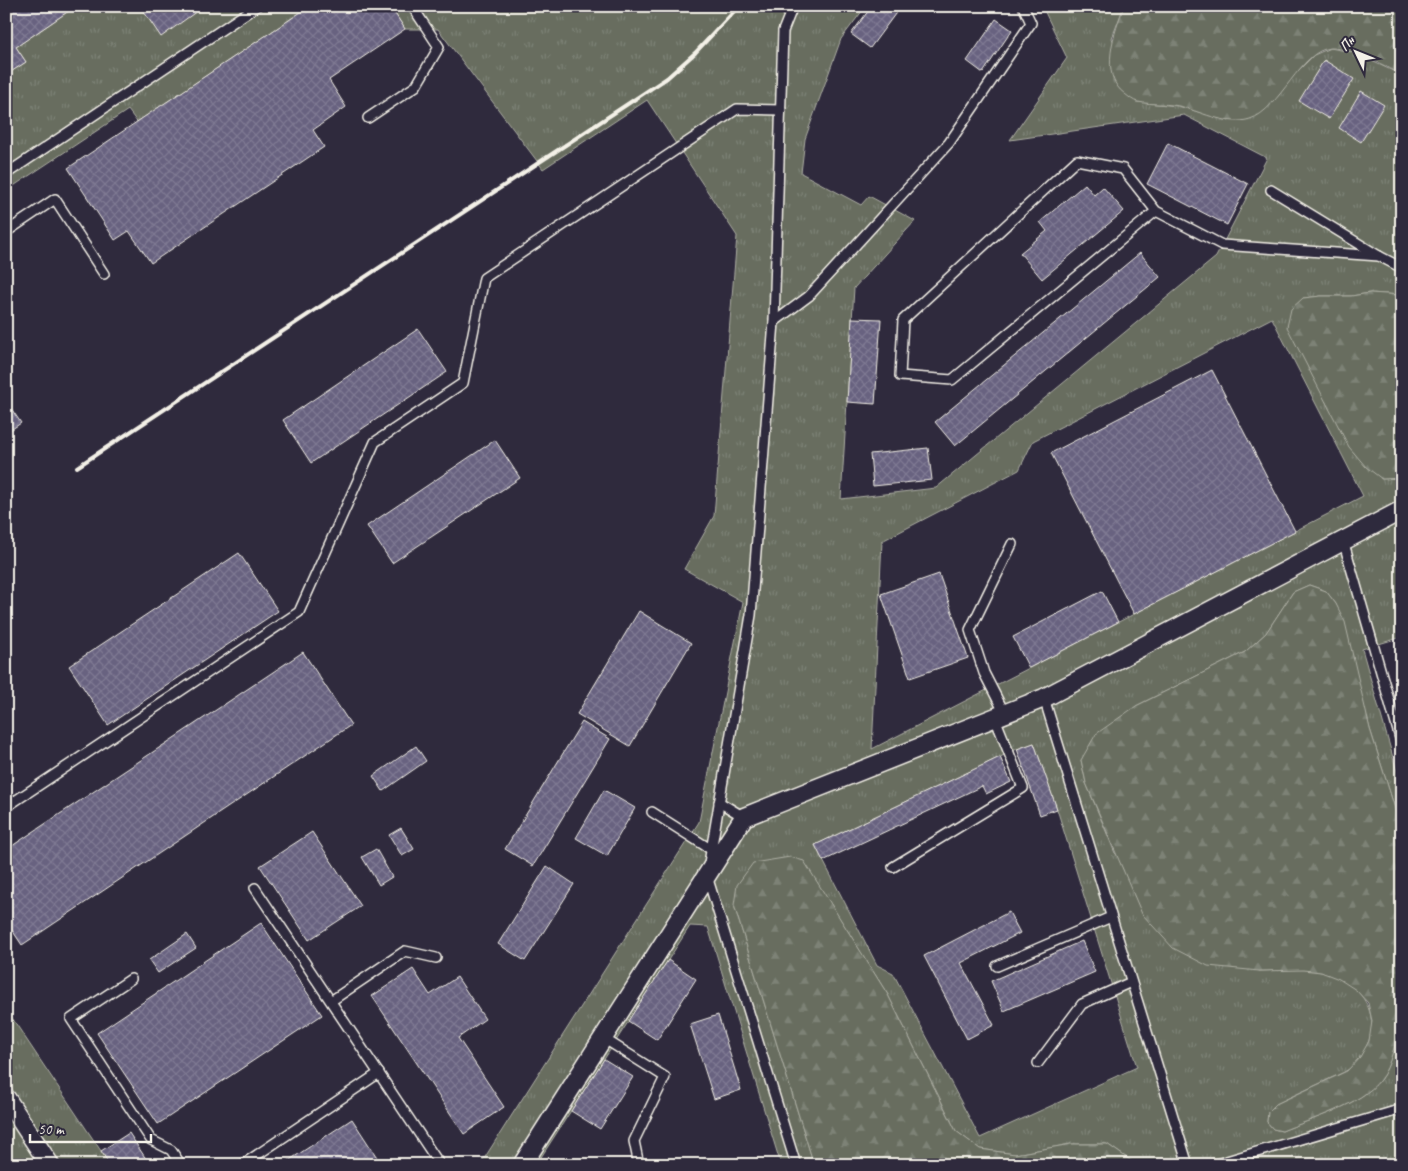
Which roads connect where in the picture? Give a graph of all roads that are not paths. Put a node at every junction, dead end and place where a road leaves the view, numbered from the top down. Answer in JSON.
{"nodes":[{"id":1,"x":257,"y":6,"type":"edge"},
{"id":2,"x":412,"y":6,"type":"edge"},
{"id":3,"x":793,"y":6,"type":"edge"},
{"id":4,"x":1023,"y":6,"type":"edge"},
{"id":5,"x":781,"y":110,"type":"junction"},
{"id":6,"x":368,"y":118,"type":"dead end"},
{"id":7,"x":6,"y":174,"type":"edge"},
{"id":8,"x":1271,"y":190,"type":"dead end"},
{"id":9,"x":1156,"y":211,"type":"junction"},
{"id":10,"x":6,"y":232,"type":"edge"},
{"id":11,"x":1379,"y":256,"type":"junction"},
{"id":12,"x":1402,"y":268,"type":"edge"},
{"id":13,"x":104,"y":274,"type":"dead end"},
{"id":14,"x":774,"y":322,"type":"junction"},
{"id":15,"x":1402,"y":510,"type":"edge"},
{"id":16,"x":1344,"y":540,"type":"junction"},
{"id":17,"x":1012,"y":544,"type":"dead end"},
{"id":18,"x":1044,"y":698,"type":"junction"},
{"id":19,"x":1000,"y":716,"type":"junction"},
{"id":20,"x":1402,"y":745,"type":"edge"},
{"id":21,"x":719,"y":802,"type":"junction"},
{"id":22,"x":6,"y":807,"type":"edge"},
{"id":23,"x":652,"y":812,"type":"dead end"},
{"id":24,"x":744,"y":818,"type":"junction"},
{"id":25,"x":716,"y":852,"type":"junction"},
{"id":26,"x":893,"y":867,"type":"dead end"},
{"id":27,"x":707,"y":875,"type":"junction"},
{"id":28,"x":255,"y":888,"type":"dead end"},
{"id":29,"x":1111,"y":916,"type":"junction"},
{"id":30,"x":436,"y":958,"type":"dead end"},
{"id":31,"x":997,"y":966,"type":"dead end"},
{"id":32,"x":131,"y":979,"type":"dead end"},
{"id":33,"x":1131,"y":982,"type":"junction"},
{"id":34,"x":331,"y":1001,"type":"junction"},
{"id":35,"x":603,"y":1038,"type":"junction"},
{"id":36,"x":1038,"y":1063,"type":"dead end"},
{"id":37,"x":379,"y":1073,"type":"junction"},
{"id":38,"x":6,"y":1098,"type":"edge"},
{"id":39,"x":1402,"y":1109,"type":"edge"},
{"id":40,"x":50,"y":1165,"type":"edge"},
{"id":41,"x":181,"y":1165,"type":"edge"},
{"id":42,"x":242,"y":1165,"type":"edge"},
{"id":43,"x":440,"y":1165,"type":"edge"},
{"id":44,"x":522,"y":1165,"type":"edge"},
{"id":45,"x":639,"y":1165,"type":"edge"},
{"id":46,"x":796,"y":1165,"type":"edge"},
{"id":47,"x":1188,"y":1165,"type":"edge"},
{"id":48,"x":1213,"y":1165,"type":"edge"}],
"edges":[{"from":1,"to":7,"type":"lane"},
{"from":2,"to":6,"type":"lane"},
{"from":3,"to":5,"type":"lane"},
{"from":4,"to":14,"type":"lane"},
{"from":5,"to":14,"type":"lane"},
{"from":5,"to":22,"type":"lane"},
{"from":8,"to":11,"type":"lane"},
{"from":9,"to":9,"type":"lane"},
{"from":9,"to":11,"type":"lane"},
{"from":10,"to":13,"type":"lane"},
{"from":11,"to":12,"type":"lane"},
{"from":14,"to":21,"type":"lane"},
{"from":15,"to":16,"type":"street"},
{"from":16,"to":18,"type":"street"},
{"from":16,"to":20,"type":"lane"},
{"from":17,"to":19,"type":"lane"},
{"from":18,"to":19,"type":"street"},
{"from":18,"to":29,"type":"lane"},
{"from":19,"to":24,"type":"street"},
{"from":19,"to":26,"type":"lane"},
{"from":21,"to":24,"type":"lane"},
{"from":21,"to":25,"type":"lane"},
{"from":23,"to":25,"type":"lane"},
{"from":24,"to":25,"type":"street"},
{"from":25,"to":27,"type":"street"},
{"from":27,"to":35,"type":"street"},
{"from":27,"to":46,"type":"lane"},
{"from":28,"to":34,"type":"lane"},
{"from":29,"to":31,"type":"lane"},
{"from":29,"to":33,"type":"lane"},
{"from":30,"to":34,"type":"lane"},
{"from":32,"to":41,"type":"lane"},
{"from":33,"to":36,"type":"lane"},
{"from":33,"to":47,"type":"lane"},
{"from":34,"to":37,"type":"lane"},
{"from":35,"to":44,"type":"street"},
{"from":35,"to":45,"type":"lane"},
{"from":37,"to":42,"type":"lane"},
{"from":37,"to":43,"type":"lane"},
{"from":38,"to":40,"type":"street"},
{"from":39,"to":48,"type":"lane"}]}
